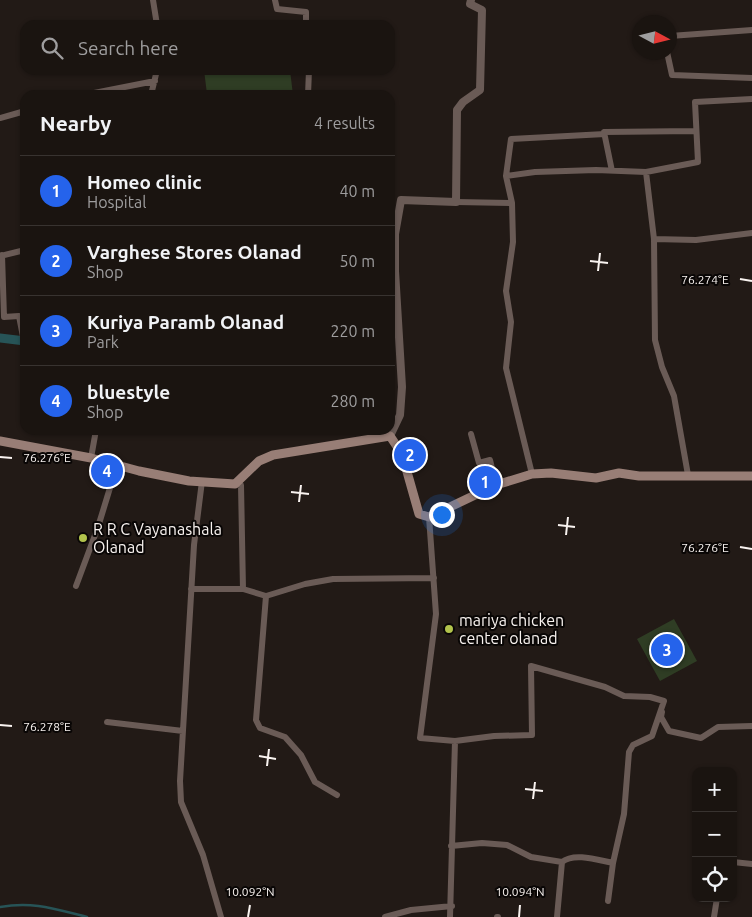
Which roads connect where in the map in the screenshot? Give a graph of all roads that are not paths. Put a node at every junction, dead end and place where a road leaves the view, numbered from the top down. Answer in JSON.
{"nodes":[{"id":1,"x":153,"y":0,"type":"edge"},
{"id":2,"x":275,"y":0,"type":"edge"},
{"id":3,"x":471,"y":0,"type":"edge"},
{"id":4,"x":156,"y":20,"type":"edge"},
{"id":5,"x":306,"y":20,"type":"edge"},
{"id":6,"x":752,"y":30,"type":"edge"},
{"id":7,"x":677,"y":35,"type":"edge"},
{"id":8,"x":669,"y":60,"type":"edge"},
{"id":9,"x":156,"y":75,"type":"edge"},
{"id":10,"x":309,"y":75,"type":"edge"},
{"id":11,"x":752,"y":78,"type":"edge"},
{"id":12,"x":155,"y":80,"type":"junction"},
{"id":13,"x":108,"y":90,"type":"edge"},
{"id":14,"x":152,"y":90,"type":"edge"},
{"id":15,"x":308,"y":90,"type":"edge"},
{"id":16,"x":752,"y":100,"type":"edge"},
{"id":17,"x":20,"y":112,"type":"edge"},
{"id":18,"x":0,"y":118,"type":"edge"},
{"id":19,"x":696,"y":131,"type":"junction"},
{"id":20,"x":605,"y":134,"type":"junction"},
{"id":21,"x":612,"y":171,"type":"junction"},
{"id":22,"x":646,"y":172,"type":"junction"},
{"id":23,"x":506,"y":176,"type":"junction"},
{"id":24,"x":456,"y":202,"type":"junction"},
{"id":25,"x":512,"y":203,"type":"junction"},
{"id":26,"x":395,"y":218,"type":"edge"},
{"id":27,"x":752,"y":233,"type":"edge"},
{"id":28,"x":654,"y":239,"type":"junction"},
{"id":29,"x":20,"y":251,"type":"edge"},
{"id":30,"x":1,"y":255,"type":"edge"},
{"id":31,"x":395,"y":271,"type":"edge"},
{"id":32,"x":20,"y":321,"type":"edge"},
{"id":33,"x":395,"y":426,"type":"edge"},
{"id":34,"x":471,"y":434,"type":"dead end"},
{"id":35,"x":95,"y":435,"type":"edge"},
{"id":36,"x":390,"y":436,"type":"joint"},
{"id":37,"x":0,"y":441,"type":"edge"},
{"id":38,"x":91,"y":458,"type":"junction"},
{"id":39,"x":117,"y":465,"type":"junction"},
{"id":40,"x":532,"y":474,"type":"junction"},
{"id":41,"x":688,"y":475,"type":"junction"},
{"id":42,"x":752,"y":476,"type":"edge"},
{"id":43,"x":202,"y":481,"type":"junction"},
{"id":44,"x":235,"y":484,"type":"junction"},
{"id":45,"x":496,"y":485,"type":"junction"},
{"id":46,"x":429,"y":517,"type":"junction"},
{"id":47,"x":434,"y":578,"type":"junction"},
{"id":48,"x":76,"y":586,"type":"dead end"},
{"id":49,"x":191,"y":589,"type":"junction"},
{"id":50,"x":243,"y":589,"type":"junction"},
{"id":51,"x":266,"y":596,"type":"junction"},
{"id":52,"x":664,"y":701,"type":"junction"},
{"id":53,"x":107,"y":722,"type":"dead end"},
{"id":54,"x":752,"y":726,"type":"edge"},
{"id":55,"x":183,"y":732,"type":"junction"},
{"id":56,"x":455,"y":742,"type":"junction"},
{"id":57,"x":337,"y":795,"type":"dead end"},
{"id":58,"x":451,"y":846,"type":"junction"},
{"id":59,"x":562,"y":862,"type":"junction"},
{"id":60,"x":737,"y":862,"type":"edge"},
{"id":61,"x":613,"y":863,"type":"junction"},
{"id":62,"x":752,"y":864,"type":"edge"},
{"id":63,"x":608,"y":901,"type":"dead end"},
{"id":64,"x":716,"y":902,"type":"edge"},
{"id":65,"x":451,"y":906,"type":"junction"},
{"id":66,"x":221,"y":917,"type":"edge"},
{"id":67,"x":385,"y":917,"type":"edge"},
{"id":68,"x":450,"y":917,"type":"edge"},
{"id":69,"x":557,"y":917,"type":"edge"},
{"id":70,"x":714,"y":917,"type":"edge"}],
"edges":[{"from":1,"to":4,"type":"street"},
{"from":2,"to":5,"type":"street"},
{"from":3,"to":24,"type":"street"},
{"from":6,"to":7,"type":"street"},
{"from":8,"to":11,"type":"street"},
{"from":9,"to":12,"type":"street"},
{"from":10,"to":15,"type":"street"},
{"from":12,"to":13,"type":"street"},
{"from":12,"to":14,"type":"street"},
{"from":16,"to":19,"type":"street"},
{"from":17,"to":18,"type":"street"},
{"from":19,"to":20,"type":"street"},
{"from":19,"to":22,"type":"street"},
{"from":20,"to":21,"type":"street"},
{"from":20,"to":23,"type":"street"},
{"from":21,"to":22,"type":"street"},
{"from":21,"to":23,"type":"street"},
{"from":22,"to":28,"type":"street"},
{"from":23,"to":25,"type":"street"},
{"from":24,"to":25,"type":"street"},
{"from":24,"to":26,"type":"street"},
{"from":25,"to":40,"type":"street"},
{"from":27,"to":28,"type":"street"},
{"from":28,"to":41,"type":"street"},
{"from":29,"to":30,"type":"street"},
{"from":30,"to":32,"type":"street"},
{"from":31,"to":33,"type":"street"},
{"from":34,"to":45,"type":"street"},
{"from":35,"to":38,"type":"street"},
{"from":36,"to":44,"type":"main road"},
{"from":36,"to":46,"type":"main road"},
{"from":37,"to":38,"type":"main road"},
{"from":38,"to":39,"type":"main road"},
{"from":39,"to":43,"type":"main road"},
{"from":39,"to":48,"type":"street"},
{"from":40,"to":41,"type":"main road"},
{"from":40,"to":45,"type":"main road"},
{"from":41,"to":42,"type":"main road"},
{"from":43,"to":44,"type":"main road"},
{"from":43,"to":49,"type":"street"},
{"from":44,"to":50,"type":"street"},
{"from":45,"to":46,"type":"main road"},
{"from":46,"to":47,"type":"street"},
{"from":47,"to":51,"type":"street"},
{"from":47,"to":56,"type":"street"},
{"from":49,"to":50,"type":"street"},
{"from":49,"to":55,"type":"street"},
{"from":50,"to":51,"type":"street"},
{"from":51,"to":57,"type":"street"},
{"from":52,"to":54,"type":"street"},
{"from":52,"to":56,"type":"street"},
{"from":52,"to":61,"type":"street"},
{"from":53,"to":55,"type":"street"},
{"from":55,"to":66,"type":"street"},
{"from":56,"to":58,"type":"street"},
{"from":58,"to":59,"type":"street"},
{"from":58,"to":65,"type":"street"},
{"from":59,"to":61,"type":"street"},
{"from":59,"to":69,"type":"street"},
{"from":60,"to":62,"type":"street"},
{"from":61,"to":63,"type":"street"},
{"from":64,"to":70,"type":"street"},
{"from":65,"to":67,"type":"street"},
{"from":65,"to":68,"type":"street"}]}
